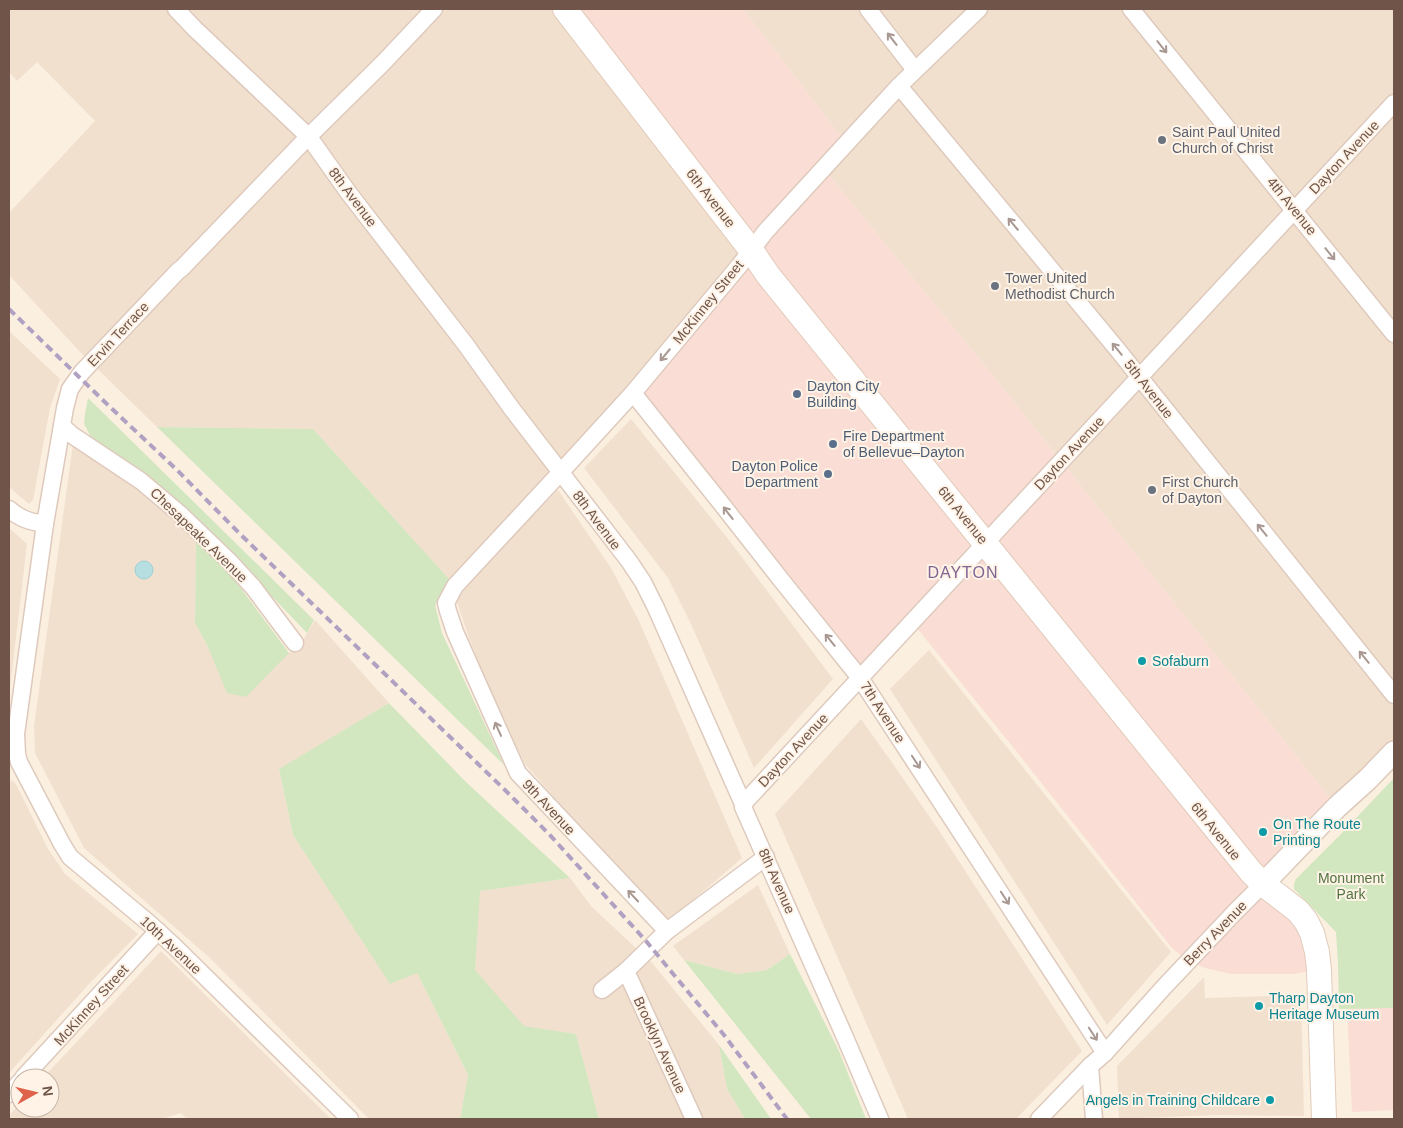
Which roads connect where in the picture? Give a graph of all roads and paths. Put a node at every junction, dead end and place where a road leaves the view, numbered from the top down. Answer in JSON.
{"nodes":[{"id":1,"x":176,"y":9,"type":"edge"},
{"id":2,"x":434,"y":9,"type":"edge"},
{"id":3,"x":565,"y":9,"type":"edge"},
{"id":4,"x":868,"y":9,"type":"edge"},
{"id":5,"x":979,"y":9,"type":"edge"},
{"id":6,"x":1131,"y":9,"type":"edge"},
{"id":7,"x":915,"y":70,"type":"junction"},
{"id":8,"x":900,"y":86,"type":"junction"},
{"id":9,"x":1394,"y":103,"type":"edge"},
{"id":10,"x":309,"y":137,"type":"junction"},
{"id":11,"x":1295,"y":210,"type":"junction"},
{"id":12,"x":750,"y":250,"type":"junction"},
{"id":13,"x":1394,"y":334,"type":"edge"},
{"id":14,"x":1139,"y":378,"type":"junction"},
{"id":15,"x":632,"y":393,"type":"junction"},
{"id":16,"x":62,"y":426,"type":"junction"},
{"id":17,"x":560,"y":473,"type":"junction"},
{"id":18,"x":9,"y":508,"type":"edge"},
{"id":19,"x":45,"y":524,"type":"junction"},
{"id":20,"x":986,"y":543,"type":"junction"},
{"id":21,"x":446,"y":603,"type":"joint"},
{"id":22,"x":295,"y":643,"type":"dead end"},
{"id":23,"x":860,"y":678,"type":"junction"},
{"id":24,"x":1394,"y":695,"type":"edge"},
{"id":25,"x":1394,"y":752,"type":"edge"},
{"id":26,"x":13,"y":758,"type":"edge"},
{"id":27,"x":743,"y":804,"type":"junction"},
{"id":28,"x":766,"y":857,"type":"junction"},
{"id":29,"x":1263,"y":884,"type":"junction"},
{"id":30,"x":158,"y":931,"type":"junction"},
{"id":31,"x":666,"y":931,"type":"junction"},
{"id":32,"x":626,"y":971,"type":"junction"},
{"id":33,"x":602,"y":990,"type":"dead end"},
{"id":34,"x":1105,"y":1053,"type":"junction"},
{"id":35,"x":1090,"y":1066,"type":"junction"},
{"id":36,"x":32,"y":1068,"type":"edge"},
{"id":37,"x":350,"y":1119,"type":"edge"},
{"id":38,"x":694,"y":1119,"type":"edge"},
{"id":39,"x":880,"y":1119,"type":"edge"},
{"id":40,"x":1039,"y":1119,"type":"edge"},
{"id":41,"x":1094,"y":1119,"type":"edge"},
{"id":42,"x":1324,"y":1119,"type":"edge"}],
"edges":[{"from":1,"to":10,"type":"street","name":"8th Avenue"},
{"from":2,"to":10,"type":"street","name":"Ervin Terrace"},
{"from":3,"to":12,"type":"main road","name":"6th Avenue"},
{"from":7,"to":4,"type":"street","one_way":true},
{"from":5,"to":7,"type":"street","name":"McKinney Street"},
{"from":6,"to":11,"type":"street","name":"4th Avenue","one_way":true},
{"from":7,"to":8,"type":"street","name":"McKinney Street"},
{"from":8,"to":12,"type":"street","name":"McKinney Street"},
{"from":14,"to":8,"type":"street","name":"5th Avenue","one_way":true},
{"from":9,"to":11,"type":"street","name":"Dayton Avenue"},
{"from":10,"to":16,"type":"street","name":"Ervin Terrace"},
{"from":10,"to":17,"type":"street","name":"8th Avenue"},
{"from":11,"to":13,"type":"street","name":"4th Avenue","one_way":true},
{"from":11,"to":14,"type":"street","name":"Dayton Avenue"},
{"from":12,"to":15,"type":"street","name":"McKinney Street","one_way":true},
{"from":12,"to":20,"type":"main road","name":"6th Avenue"},
{"from":14,"to":20,"type":"street","name":"Dayton Avenue"},
{"from":24,"to":14,"type":"street","name":"5th Avenue","one_way":true},
{"from":15,"to":17,"type":"street","name":"McKinney Street"},
{"from":23,"to":15,"type":"street","name":"7th Avenue","one_way":true},
{"from":16,"to":19,"type":"street","name":"Ervin Terrace"},
{"from":16,"to":22,"type":"street","name":"Chesapeake Avenue"},
{"from":17,"to":21,"type":"street","name":"McKinney Street"},
{"from":17,"to":27,"type":"street","name":"8th Avenue"},
{"from":18,"to":19,"type":"street"},
{"from":19,"to":26,"type":"street","name":"Ervin Terrace"},
{"from":20,"to":23,"type":"street","name":"Dayton Avenue"},
{"from":20,"to":29,"type":"main road","name":"6th Avenue"},
{"from":31,"to":21,"type":"street","name":"9th Avenue","one_way":true},
{"from":23,"to":27,"type":"street","name":"Dayton Avenue"},
{"from":23,"to":34,"type":"street","name":"7th Avenue","one_way":true},
{"from":25,"to":29,"type":"street","name":"Berry Avenue"},
{"from":26,"to":30,"type":"street","name":"10th Avenue"},
{"from":27,"to":28,"type":"street","name":"8th Avenue"},
{"from":28,"to":31,"type":"street"},
{"from":28,"to":39,"type":"street","name":"8th Avenue"},
{"from":29,"to":34,"type":"street","name":"Berry Avenue"},
{"from":29,"to":42,"type":"main road","name":"6th Avenue"},
{"from":30,"to":36,"type":"street","name":"McKinney Street"},
{"from":30,"to":37,"type":"street","name":"10th Avenue"},
{"from":31,"to":32,"type":"street"},
{"from":32,"to":33,"type":"street"},
{"from":32,"to":38,"type":"street","name":"Brooklyn Avenue"},
{"from":34,"to":35,"type":"street","name":"Berry Avenue"},
{"from":35,"to":40,"type":"street","name":"Berry Avenue"},
{"from":35,"to":41,"type":"street"}]}
